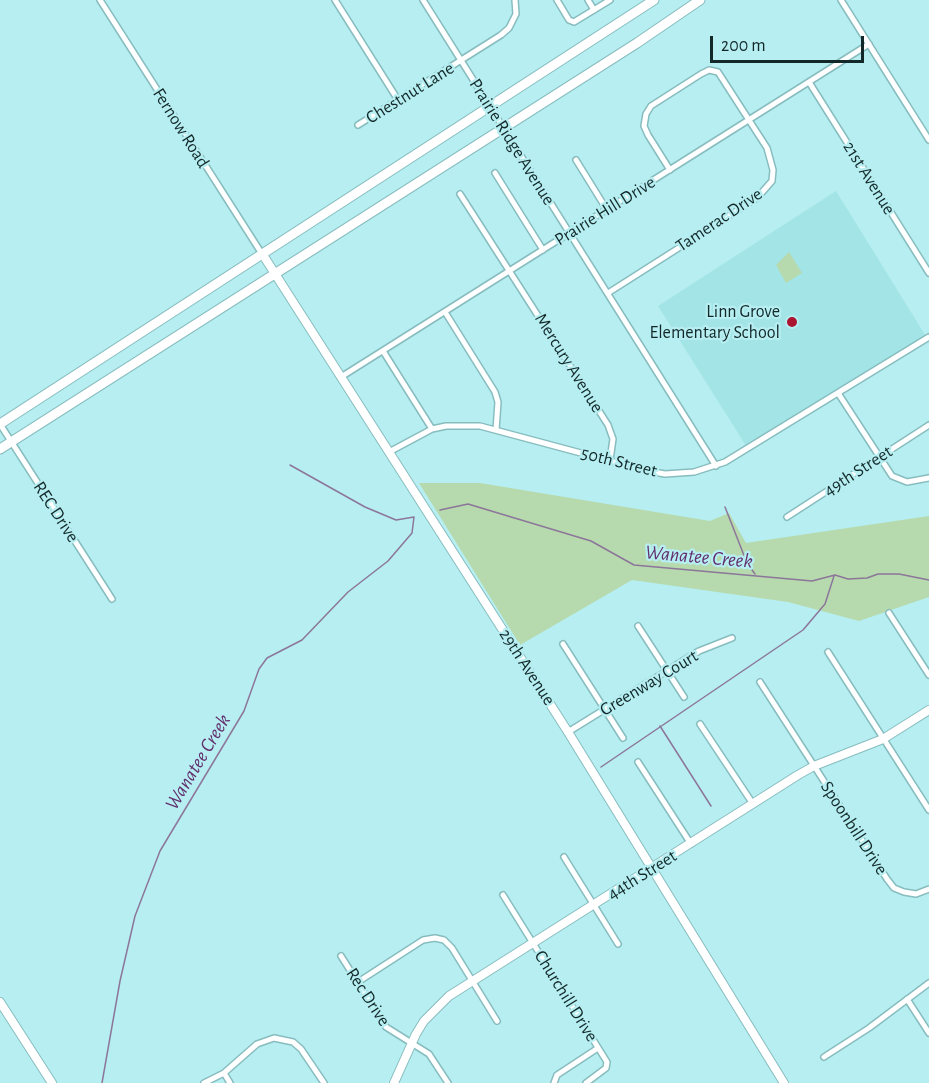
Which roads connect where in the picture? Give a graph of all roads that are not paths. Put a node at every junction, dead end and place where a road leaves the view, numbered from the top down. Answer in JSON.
{"nodes":[{"id":1,"x":100,"y":0,"type":"edge"},
{"id":2,"x":335,"y":0,"type":"edge"},
{"id":3,"x":423,"y":0,"type":"edge"},
{"id":4,"x":515,"y":0,"type":"edge"},
{"id":5,"x":556,"y":0,"type":"edge"},
{"id":6,"x":588,"y":0,"type":"edge"},
{"id":7,"x":610,"y":0,"type":"edge"},
{"id":8,"x":654,"y":0,"type":"edge"},
{"id":9,"x":700,"y":0,"type":"edge"},
{"id":10,"x":841,"y":0,"type":"edge"},
{"id":11,"x":594,"y":10,"type":"junction"},
{"id":12,"x":869,"y":44,"type":"junction"},
{"id":13,"x":461,"y":60,"type":"junction"},
{"id":14,"x":723,"y":65,"type":"dead end"},
{"id":15,"x":718,"y":72,"type":"junction"},
{"id":16,"x":809,"y":82,"type":"junction"},
{"id":17,"x":398,"y":99,"type":"junction"},
{"id":18,"x":490,"y":106,"type":"junction"},
{"id":19,"x":749,"y":120,"type":"junction"},
{"id":20,"x":358,"y":125,"type":"dead end"},
{"id":21,"x":504,"y":129,"type":"junction"},
{"id":22,"x":929,"y":140,"type":"edge"},
{"id":23,"x":576,"y":160,"type":"dead end"},
{"id":24,"x":670,"y":170,"type":"junction"},
{"id":25,"x":495,"y":173,"type":"dead end"},
{"id":26,"x":460,"y":194,"type":"dead end"},
{"id":27,"x":607,"y":210,"type":"junction"},
{"id":28,"x":569,"y":233,"type":"junction"},
{"id":29,"x":543,"y":250,"type":"junction"},
{"id":30,"x":263,"y":255,"type":"junction"},
{"id":31,"x":510,"y":270,"type":"junction"},
{"id":32,"x":929,"y":273,"type":"edge"},
{"id":33,"x":275,"y":274,"type":"junction"},
{"id":34,"x":608,"y":293,"type":"junction"},
{"id":35,"x":445,"y":312,"type":"junction"},
{"id":36,"x":929,"y":337,"type":"edge"},
{"id":37,"x":383,"y":351,"type":"junction"},
{"id":38,"x":341,"y":377,"type":"junction"},
{"id":39,"x":838,"y":393,"type":"junction"},
{"id":40,"x":0,"y":424,"type":"edge"},
{"id":41,"x":929,"y":425,"type":"edge"},
{"id":42,"x":432,"y":429,"type":"junction"},
{"id":43,"x":496,"y":430,"type":"junction"},
{"id":44,"x":11,"y":442,"type":"junction"},
{"id":45,"x":0,"y":449,"type":"edge"},
{"id":46,"x":389,"y":453,"type":"junction"},
{"id":47,"x":878,"y":458,"type":"junction"},
{"id":48,"x":610,"y":460,"type":"junction"},
{"id":49,"x":716,"y":466,"type":"junction"},
{"id":50,"x":929,"y":478,"type":"edge"},
{"id":51,"x":787,"y":517,"type":"dead end"},
{"id":52,"x":112,"y":599,"type":"dead end"},
{"id":53,"x":889,"y":614,"type":"dead end"},
{"id":54,"x":638,"y":626,"type":"dead end"},
{"id":55,"x":732,"y":638,"type":"dead end"},
{"id":56,"x":563,"y":644,"type":"dead end"},
{"id":57,"x":828,"y":652,"type":"dead end"},
{"id":58,"x":666,"y":670,"type":"junction"},
{"id":59,"x":929,"y":675,"type":"edge"},
{"id":60,"x":760,"y":682,"type":"dead end"},
{"id":61,"x":684,"y":697,"type":"dead end"},
{"id":62,"x":604,"y":710,"type":"junction"},
{"id":63,"x":929,"y":710,"type":"edge"},
{"id":64,"x":700,"y":724,"type":"dead end"},
{"id":65,"x":568,"y":732,"type":"junction"},
{"id":66,"x":622,"y":738,"type":"dead end"},
{"id":67,"x":884,"y":739,"type":"junction"},
{"id":68,"x":638,"y":762,"type":"dead end"},
{"id":69,"x":814,"y":766,"type":"junction"},
{"id":70,"x":753,"y":804,"type":"junction"},
{"id":71,"x":929,"y":810,"type":"edge"},
{"id":72,"x":691,"y":844,"type":"junction"},
{"id":73,"x":564,"y":856,"type":"dead end"},
{"id":74,"x":651,"y":869,"type":"junction"},
{"id":75,"x":929,"y":889,"type":"edge"},
{"id":76,"x":503,"y":895,"type":"dead end"},
{"id":77,"x":594,"y":905,"type":"junction"},
{"id":78,"x":533,"y":943,"type":"junction"},
{"id":79,"x":618,"y":944,"type":"dead end"},
{"id":80,"x":341,"y":956,"type":"dead end"},
{"id":81,"x":472,"y":981,"type":"junction"},
{"id":82,"x":358,"y":982,"type":"junction"},
{"id":83,"x":929,"y":983,"type":"edge"},
{"id":84,"x":907,"y":999,"type":"junction"},
{"id":85,"x":0,"y":1002,"type":"edge"},
{"id":86,"x":497,"y":1021,"type":"dead end"},
{"id":87,"x":929,"y":1034,"type":"edge"},
{"id":88,"x":410,"y":1043,"type":"junction"},
{"id":89,"x":598,"y":1048,"type":"junction"},
{"id":90,"x":824,"y":1057,"type":"dead end"},
{"id":91,"x":224,"y":1073,"type":"junction"},
{"id":92,"x":52,"y":1083,"type":"edge"},
{"id":93,"x":204,"y":1083,"type":"edge"},
{"id":94,"x":231,"y":1083,"type":"edge"},
{"id":95,"x":324,"y":1083,"type":"edge"},
{"id":96,"x":394,"y":1083,"type":"edge"},
{"id":97,"x":448,"y":1083,"type":"edge"},
{"id":98,"x":554,"y":1083,"type":"edge"},
{"id":99,"x":586,"y":1083,"type":"edge"},
{"id":100,"x":784,"y":1083,"type":"edge"}],
"edges":[{"from":1,"to":30,"type":"street","name":"Fernow Road"},
{"from":2,"to":17,"type":"street"},
{"from":3,"to":13,"type":"street","name":"Prairie Ridge Avenue"},
{"from":4,"to":13,"type":"street","name":"Chestnut Lane"},
{"from":5,"to":11,"type":"street"},
{"from":6,"to":11,"type":"street"},
{"from":7,"to":11,"type":"street"},
{"from":8,"to":18,"type":"highway"},
{"from":9,"to":21,"type":"highway"},
{"from":10,"to":12,"type":"street"},
{"from":12,"to":16,"type":"street","name":"Prairie Hill Drive"},
{"from":12,"to":22,"type":"street"},
{"from":13,"to":17,"type":"street","name":"Chestnut Lane"},
{"from":13,"to":18,"type":"street","name":"Prairie Ridge Avenue"},
{"from":14,"to":15,"type":"street"},
{"from":15,"to":19,"type":"street","name":"Tamerac Drive"},
{"from":15,"to":24,"type":"street"},
{"from":16,"to":19,"type":"street","name":"Prairie Hill Drive"},
{"from":16,"to":32,"type":"street","name":"21st Avenue"},
{"from":17,"to":20,"type":"street","name":"Chestnut Lane"},
{"from":18,"to":21,"type":"street","name":"Prairie Ridge Avenue"},
{"from":18,"to":30,"type":"highway"},
{"from":19,"to":24,"type":"street","name":"Prairie Hill Drive"},
{"from":19,"to":34,"type":"street","name":"Tamerac Drive"},
{"from":21,"to":28,"type":"street","name":"Prairie Ridge Avenue"},
{"from":21,"to":33,"type":"highway"},
{"from":23,"to":27,"type":"street"},
{"from":24,"to":27,"type":"street","name":"Prairie Hill Drive"},
{"from":25,"to":29,"type":"street"},
{"from":26,"to":31,"type":"street","name":"Mercury Avenue"},
{"from":27,"to":28,"type":"street","name":"Prairie Hill Drive"},
{"from":28,"to":29,"type":"street","name":"Prairie Hill Drive"},
{"from":28,"to":34,"type":"street","name":"Prairie Ridge Avenue"},
{"from":29,"to":31,"type":"street","name":"Prairie Hill Drive"},
{"from":30,"to":33,"type":"street","name":"29th Avenue"},
{"from":30,"to":40,"type":"highway"},
{"from":31,"to":35,"type":"street","name":"Prairie Hill Drive"},
{"from":31,"to":48,"type":"street","name":"Mercury Avenue"},
{"from":33,"to":38,"type":"street","name":"29th Avenue"},
{"from":33,"to":44,"type":"highway"},
{"from":34,"to":49,"type":"street","name":"Prairie Ridge Avenue"},
{"from":35,"to":37,"type":"street","name":"Prairie Hill Drive"},
{"from":35,"to":43,"type":"street"},
{"from":36,"to":39,"type":"street","name":"50th Street"},
{"from":37,"to":38,"type":"street","name":"Prairie Hill Drive"},
{"from":37,"to":42,"type":"street"},
{"from":38,"to":46,"type":"street","name":"29th Avenue"},
{"from":39,"to":47,"type":"street"},
{"from":39,"to":49,"type":"street","name":"50th Street"},
{"from":40,"to":44,"type":"street","name":"REC Drive"},
{"from":41,"to":47,"type":"street","name":"49th Street"},
{"from":42,"to":43,"type":"street","name":"50th Street"},
{"from":42,"to":46,"type":"street","name":"50th Street"},
{"from":43,"to":48,"type":"street","name":"50th Street"},
{"from":44,"to":45,"type":"highway"},
{"from":44,"to":52,"type":"street","name":"REC Drive"},
{"from":46,"to":65,"type":"street","name":"29th Avenue"},
{"from":47,"to":50,"type":"street"},
{"from":47,"to":51,"type":"street","name":"49th Street"},
{"from":48,"to":49,"type":"street","name":"50th Street"},
{"from":53,"to":59,"type":"street"},
{"from":54,"to":58,"type":"street"},
{"from":55,"to":58,"type":"street","name":"Greenway Court"},
{"from":56,"to":62,"type":"street"},
{"from":57,"to":67,"type":"street"},
{"from":58,"to":61,"type":"street"},
{"from":58,"to":62,"type":"street","name":"Greenway Court"},
{"from":60,"to":69,"type":"street","name":"Spoonbill Drive"},
{"from":62,"to":65,"type":"street","name":"Greenway Court"},
{"from":62,"to":66,"type":"street"},
{"from":63,"to":67,"type":"street","name":"44th Street"},
{"from":64,"to":70,"type":"street"},
{"from":65,"to":74,"type":"street","name":"29th Avenue"},
{"from":67,"to":69,"type":"street","name":"44th Street"},
{"from":67,"to":71,"type":"street"},
{"from":68,"to":72,"type":"street"},
{"from":69,"to":70,"type":"street","name":"44th Street"},
{"from":69,"to":75,"type":"street","name":"Spoonbill Drive"},
{"from":70,"to":72,"type":"street","name":"44th Street"},
{"from":72,"to":74,"type":"street","name":"44th Street"},
{"from":73,"to":77,"type":"street"},
{"from":74,"to":77,"type":"street","name":"44th Street"},
{"from":74,"to":100,"type":"street","name":"29th Avenue"},
{"from":76,"to":78,"type":"street","name":"Churchill Drive"},
{"from":77,"to":78,"type":"street","name":"44th Street"},
{"from":77,"to":79,"type":"street"},
{"from":78,"to":81,"type":"street","name":"44th Street"},
{"from":78,"to":89,"type":"street","name":"Churchill Drive"},
{"from":80,"to":82,"type":"street","name":"Rec Drive"},
{"from":81,"to":82,"type":"street"},
{"from":81,"to":86,"type":"street"},
{"from":81,"to":88,"type":"street","name":"44th Street"},
{"from":82,"to":88,"type":"street","name":"Rec Drive"},
{"from":83,"to":84,"type":"street"},
{"from":84,"to":87,"type":"street"},
{"from":84,"to":90,"type":"street"},
{"from":85,"to":92,"type":"street"},
{"from":88,"to":96,"type":"street","name":"44th Street"},
{"from":88,"to":97,"type":"street","name":"Rec Drive"},
{"from":89,"to":98,"type":"street","name":"Churchill Drive"},
{"from":89,"to":99,"type":"street","name":"Churchill Drive"},
{"from":91,"to":93,"type":"street"},
{"from":91,"to":94,"type":"street"},
{"from":91,"to":95,"type":"street"}]}
